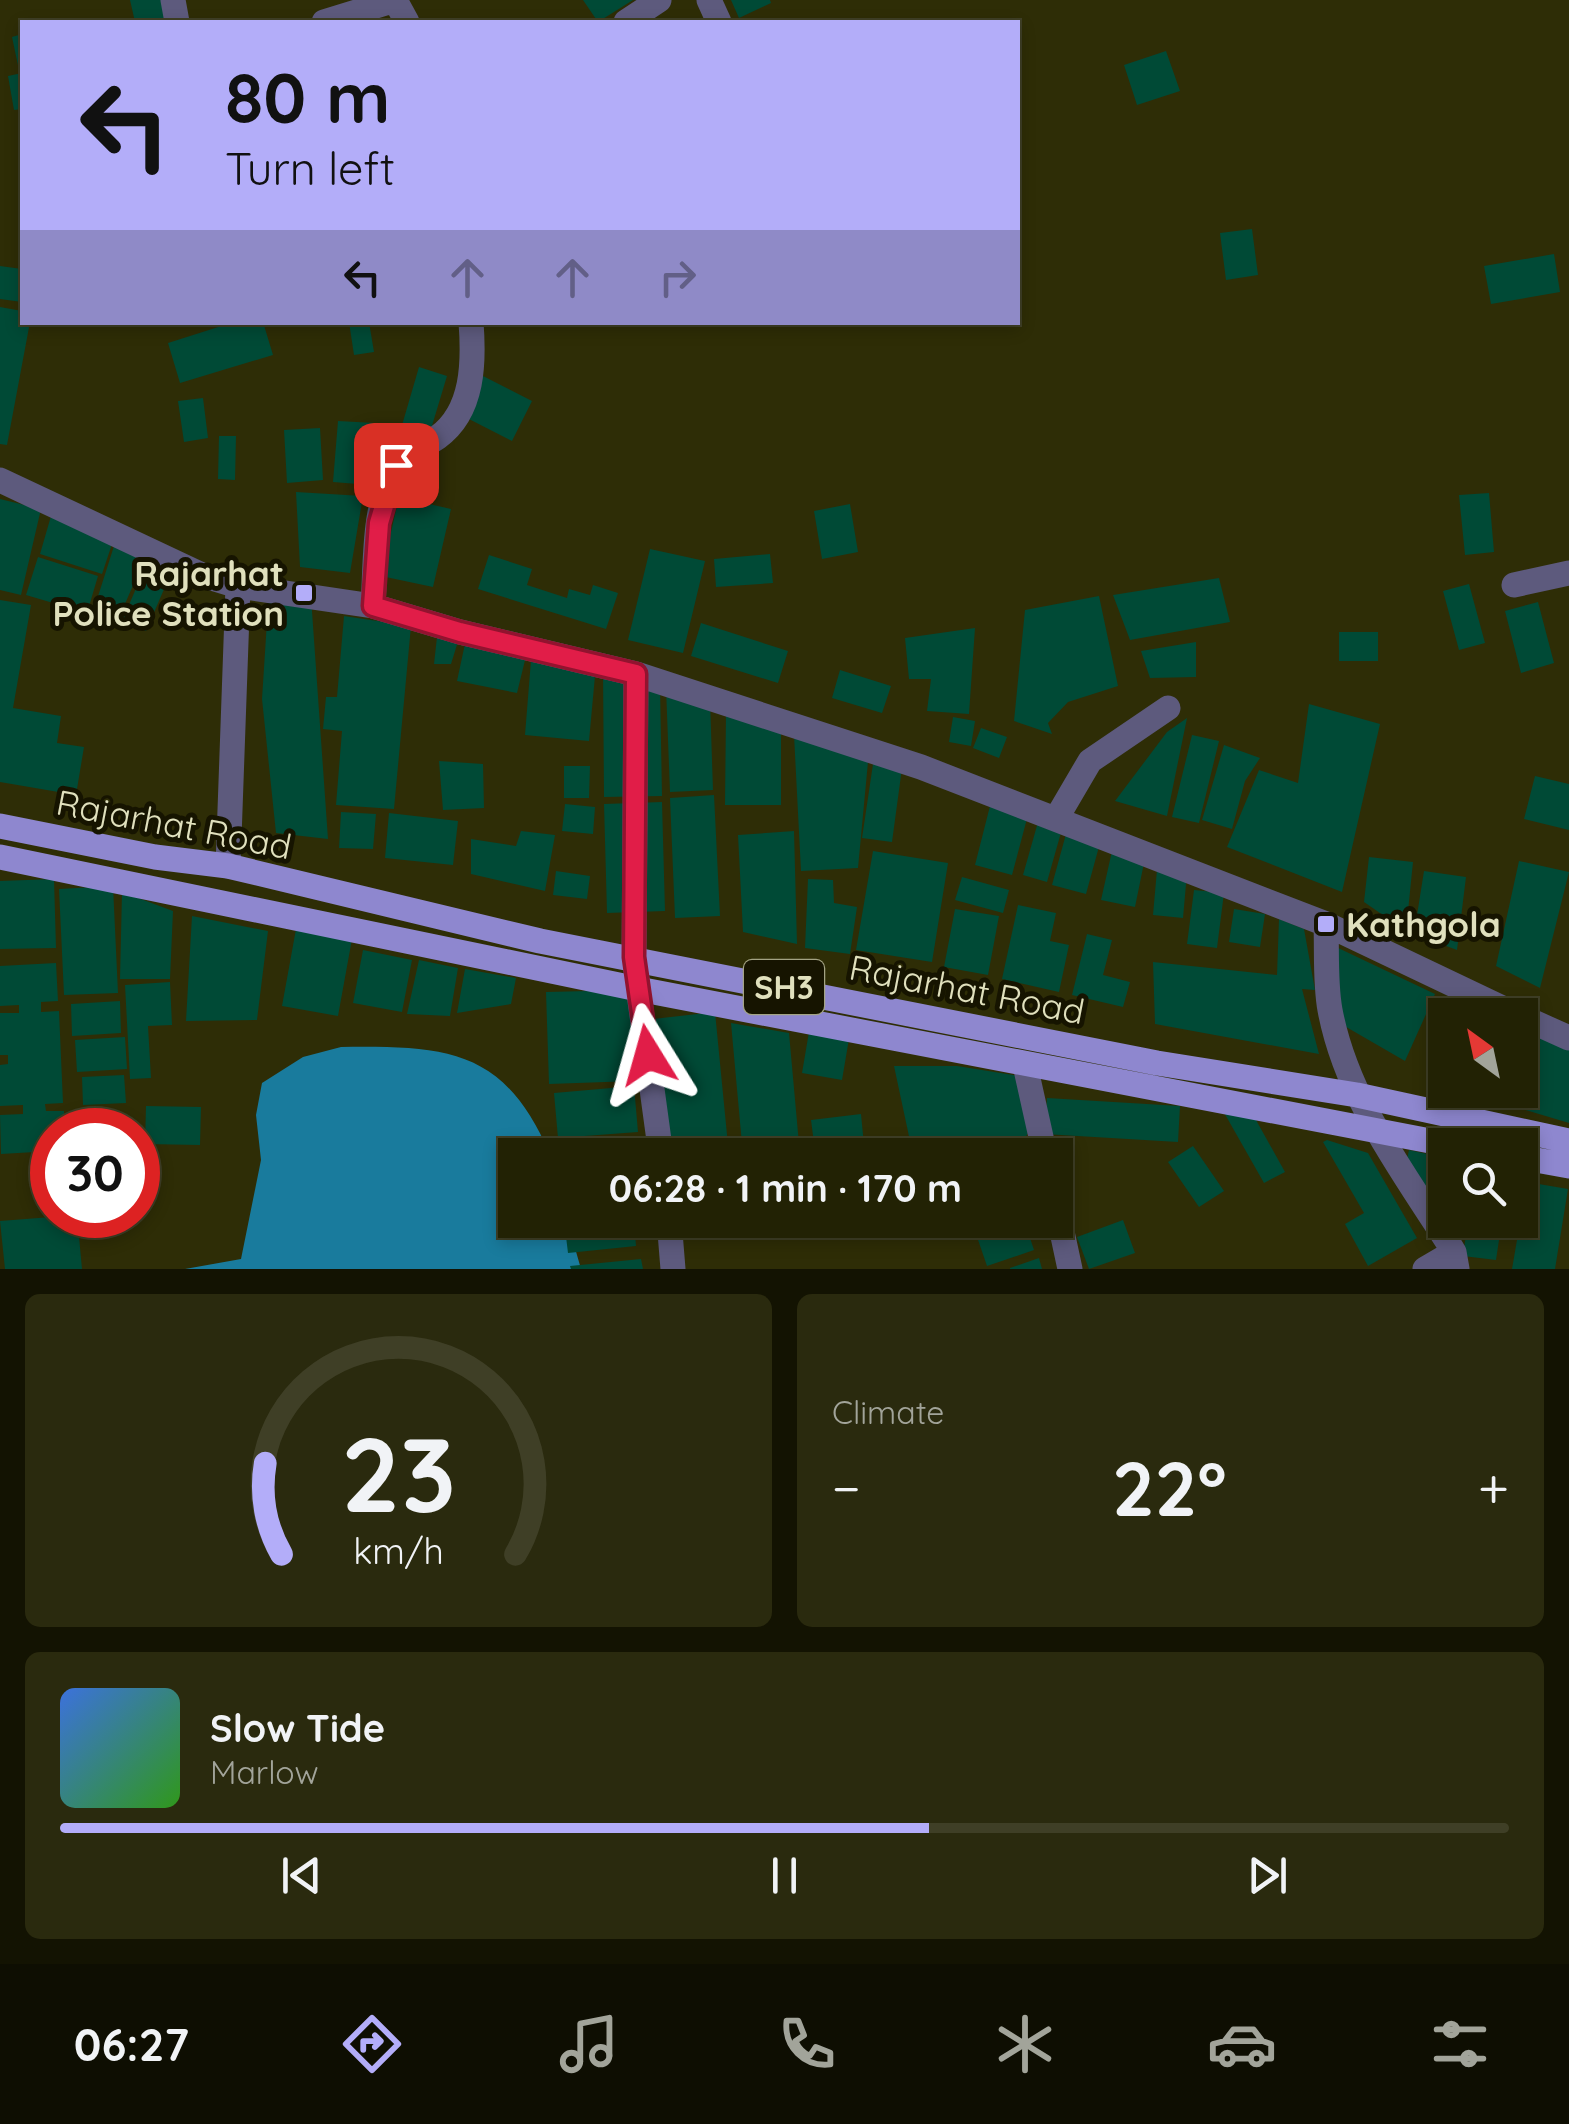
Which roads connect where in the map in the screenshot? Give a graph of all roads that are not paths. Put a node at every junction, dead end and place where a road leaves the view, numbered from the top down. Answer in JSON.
{"nodes":[{"id":1,"x":660,"y":0,"type":"edge"},
{"id":2,"x":330,"y":20,"type":"edge"},
{"id":3,"x":405,"y":20,"type":"edge"},
{"id":4,"x":629,"y":20,"type":"edge"},
{"id":5,"x":471,"y":325,"type":"edge"},
{"id":6,"x":0,"y":480,"type":"edge"},
{"id":7,"x":1569,"y":573,"type":"edge"},
{"id":8,"x":1514,"y":585,"type":"dead end"},
{"id":9,"x":238,"y":586,"type":"junction"},
{"id":10,"x":373,"y":606,"type":"junction"},
{"id":11,"x":636,"y":674,"type":"junction"},
{"id":12,"x":1168,"y":708,"type":"dead end"},
{"id":13,"x":1056,"y":818,"type":"junction"},
{"id":14,"x":0,"y":826,"type":"edge"},
{"id":15,"x":0,"y":857,"type":"edge"},
{"id":16,"x":228,"y":866,"type":"junction"},
{"id":17,"x":1326,"y":924,"type":"junction"},
{"id":18,"x":634,"y":957,"type":"junction"},
{"id":19,"x":638,"y":989,"type":"junction"},
{"id":20,"x":1480,"y":998,"type":"edge"},
{"id":21,"x":1538,"y":1025,"type":"edge"},
{"id":22,"x":1569,"y":1038,"type":"edge"},
{"id":23,"x":1025,"y":1065,"type":"junction"},
{"id":24,"x":1357,"y":1096,"type":"junction"},
{"id":25,"x":1378,"y":1132,"type":"junction"},
{"id":26,"x":660,"y":1138,"type":"edge"},
{"id":27,"x":1041,"y":1138,"type":"edge"},
{"id":28,"x":1569,"y":1140,"type":"edge"},
{"id":29,"x":1428,"y":1141,"type":"edge"},
{"id":30,"x":1538,"y":1160,"type":"edge"},
{"id":31,"x":1569,"y":1166,"type":"edge"},
{"id":32,"x":671,"y":1238,"type":"edge"},
{"id":33,"x":1063,"y":1238,"type":"edge"},
{"id":34,"x":1456,"y":1260,"type":"edge"},
{"id":35,"x":674,"y":1269,"type":"edge"},
{"id":36,"x":1070,"y":1269,"type":"edge"},
{"id":37,"x":1424,"y":1269,"type":"edge"}],
"edges":[{"from":1,"to":4,"type":"street"},
{"from":2,"to":3,"type":"street"},
{"from":5,"to":10,"type":"street"},
{"from":6,"to":9,"type":"street"},
{"from":7,"to":8,"type":"street"},
{"from":9,"to":10,"type":"street"},
{"from":9,"to":16,"type":"street"},
{"from":10,"to":11,"type":"street"},
{"from":11,"to":13,"type":"street"},
{"from":11,"to":18,"type":"street"},
{"from":12,"to":13,"type":"street"},
{"from":13,"to":17,"type":"street"},
{"from":14,"to":16,"type":"main road","name":"Rajarhat Road","number":"SH3"},
{"from":15,"to":19,"type":"main road","name":"Rajarhat Road","number":"SH3"},
{"from":16,"to":18,"type":"main road","name":"Rajarhat Road","number":"SH3"},
{"from":17,"to":20,"type":"street"},
{"from":17,"to":24,"type":"street"},
{"from":18,"to":19,"type":"street"},
{"from":18,"to":24,"type":"main road","name":"Rajarhat Road","number":"SH3"},
{"from":19,"to":23,"type":"main road","name":"Rajarhat Road","number":"SH3"},
{"from":19,"to":26,"type":"street"},
{"from":21,"to":22,"type":"street"},
{"from":23,"to":25,"type":"main road","name":"Rajarhat Road","number":"SH3"},
{"from":23,"to":27,"type":"street"},
{"from":24,"to":25,"type":"street"},
{"from":24,"to":28,"type":"main road","name":"Rajarhat Road","number":"SH3"},
{"from":25,"to":29,"type":"main road","name":"Rajarhat Road","number":"SH3"},
{"from":25,"to":34,"type":"street"},
{"from":30,"to":31,"type":"main road"},
{"from":32,"to":35,"type":"street"},
{"from":33,"to":36,"type":"street"},
{"from":34,"to":37,"type":"street"}]}
